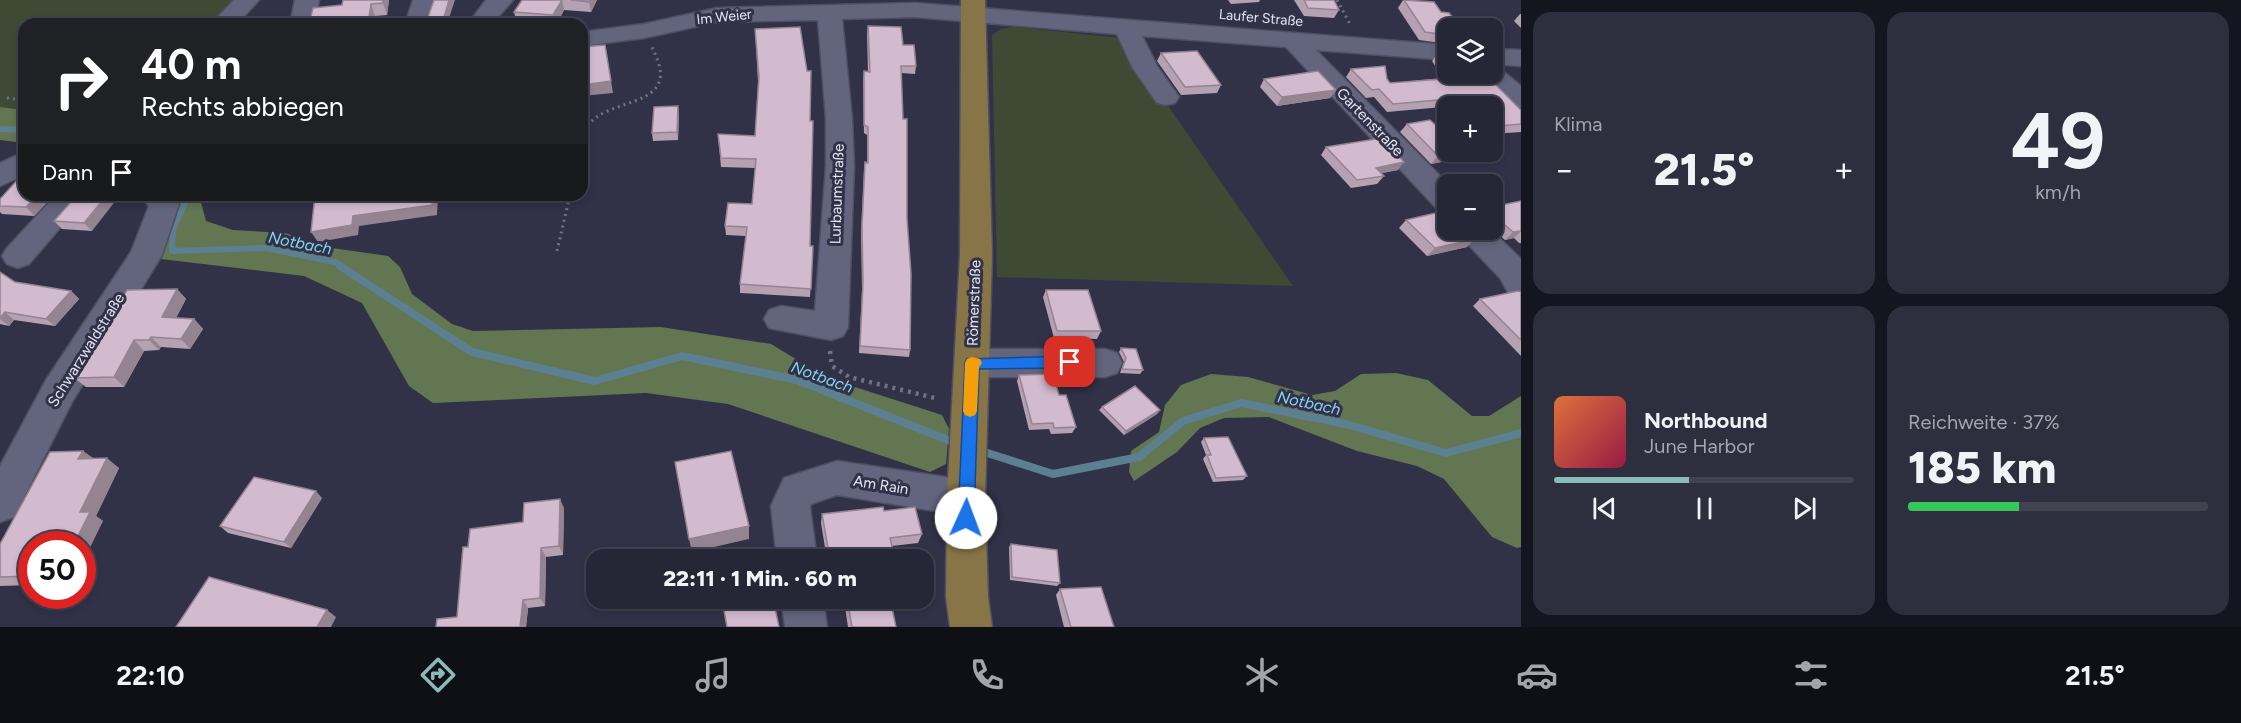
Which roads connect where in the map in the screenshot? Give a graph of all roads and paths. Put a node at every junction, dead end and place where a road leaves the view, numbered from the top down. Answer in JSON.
{"nodes":[{"id":1,"x":247,"y":0,"type":"edge"},
{"id":2,"x":307,"y":0,"type":"edge"},
{"id":3,"x":425,"y":0,"type":"edge"},
{"id":4,"x":501,"y":0,"type":"edge"},
{"id":5,"x":768,"y":0,"type":"edge"},
{"id":6,"x":1053,"y":0,"type":"edge"},
{"id":7,"x":1337,"y":0,"type":"edge"},
{"id":8,"x":974,"y":7,"type":"edge"},
{"id":9,"x":721,"y":9,"type":"edge"},
{"id":10,"x":828,"y":11,"type":"junction"},
{"id":11,"x":1347,"y":17,"type":"dead end"},
{"id":12,"x":230,"y":18,"type":"edge"},
{"id":13,"x":303,"y":18,"type":"edge"},
{"id":14,"x":419,"y":18,"type":"edge"},
{"id":15,"x":484,"y":18,"type":"edge"},
{"id":16,"x":588,"y":21,"type":"edge"},
{"id":17,"x":679,"y":23,"type":"junction"},
{"id":18,"x":1127,"y":28,"type":"junction"},
{"id":19,"x":644,"y":31,"type":"junction"},
{"id":20,"x":588,"y":38,"type":"edge"},
{"id":21,"x":1294,"y":41,"type":"junction"},
{"id":22,"x":1394,"y":48,"type":"junction"},
{"id":23,"x":1437,"y":52,"type":"edge"},
{"id":24,"x":1503,"y":57,"type":"edge"},
{"id":25,"x":1521,"y":58,"type":"edge"},
{"id":26,"x":1502,"y":84,"type":"edge"},
{"id":27,"x":1166,"y":97,"type":"dead end"},
{"id":28,"x":7,"y":98,"type":"dead end"},
{"id":29,"x":18,"y":99,"type":"edge"},
{"id":30,"x":1521,"y":100,"type":"edge"},
{"id":31,"x":588,"y":126,"type":"edge"},
{"id":32,"x":0,"y":151,"type":"edge"},
{"id":33,"x":18,"y":152,"type":"edge"},
{"id":34,"x":18,"y":166,"type":"edge"},
{"id":35,"x":0,"y":176,"type":"edge"},
{"id":36,"x":1437,"y":191,"type":"edge"},
{"id":37,"x":68,"y":201,"type":"edge"},
{"id":38,"x":161,"y":201,"type":"edge"},
{"id":39,"x":569,"y":201,"type":"edge"},
{"id":40,"x":1482,"y":240,"type":"edge"},
{"id":41,"x":557,"y":251,"type":"dead end"},
{"id":42,"x":18,"y":256,"type":"dead end"},
{"id":43,"x":1520,"y":282,"type":"edge"},
{"id":44,"x":781,"y":319,"type":"dead end"},
{"id":45,"x":831,"y":327,"type":"junction"},
{"id":46,"x":972,"y":363,"type":"junction"},
{"id":47,"x":1105,"y":363,"type":"dead end"},
{"id":48,"x":970,"y":419,"type":"junction"},
{"id":49,"x":967,"y":485,"type":"junction"},
{"id":50,"x":0,"y":504,"type":"edge"},
{"id":51,"x":796,"y":549,"type":"edge"},
{"id":52,"x":804,"y":609,"type":"edge"},
{"id":53,"x":806,"y":627,"type":"edge"},
{"id":54,"x":971,"y":627,"type":"edge"}],
"edges":[{"from":1,"to":12,"type":"street"},
{"from":2,"to":13,"type":"street"},
{"from":3,"to":14,"type":"street"},
{"from":4,"to":15,"type":"street"},
{"from":5,"to":9,"type":"street"},
{"from":6,"to":18,"type":"street","name":"Laufer Straße"},
{"from":7,"to":11,"type":"path"},
{"from":8,"to":10,"type":"street","name":"Im Weier"},
{"from":8,"to":18,"type":"street","name":"Laufer Straße"},
{"from":8,"to":46,"type":"main road","name":"Römerstraße"},
{"from":9,"to":10,"type":"street","name":"Im Weier"},
{"from":9,"to":17,"type":"street","name":"Im Weier"},
{"from":10,"to":45,"type":"street","name":"Lurbaumstraße"},
{"from":16,"to":17,"type":"street"},
{"from":17,"to":19,"type":"street","name":"Im Weier"},
{"from":18,"to":21,"type":"street","name":"Laufer Straße"},
{"from":18,"to":22,"type":"street","name":"Laufer Straße"},
{"from":18,"to":27,"type":"street"},
{"from":19,"to":20,"type":"street","name":"Im Weier"},
{"from":19,"to":31,"type":"path"},
{"from":21,"to":22,"type":"street","name":"Laufer Straße"},
{"from":21,"to":36,"type":"street","name":"Gartenstraße"},
{"from":22,"to":23,"type":"street","name":"Laufer Straße"},
{"from":24,"to":25,"type":"street"},
{"from":26,"to":30,"type":"street"},
{"from":28,"to":29,"type":"path"},
{"from":32,"to":33,"type":"street"},
{"from":34,"to":35,"type":"street"},
{"from":37,"to":42,"type":"street"},
{"from":38,"to":50,"type":"street","name":"Schwarzwaldstraße"},
{"from":39,"to":41,"type":"path"},
{"from":40,"to":43,"type":"street"},
{"from":44,"to":45,"type":"street"},
{"from":45,"to":48,"type":"path"},
{"from":46,"to":47,"type":"street"},
{"from":46,"to":48,"type":"main road","name":"Römerstraße"},
{"from":48,"to":49,"type":"main road","name":"Römerstraße"},
{"from":49,"to":51,"type":"street","name":"Am Rain"},
{"from":49,"to":54,"type":"main road","name":"Römerstraße"},
{"from":52,"to":53,"type":"street"}]}
